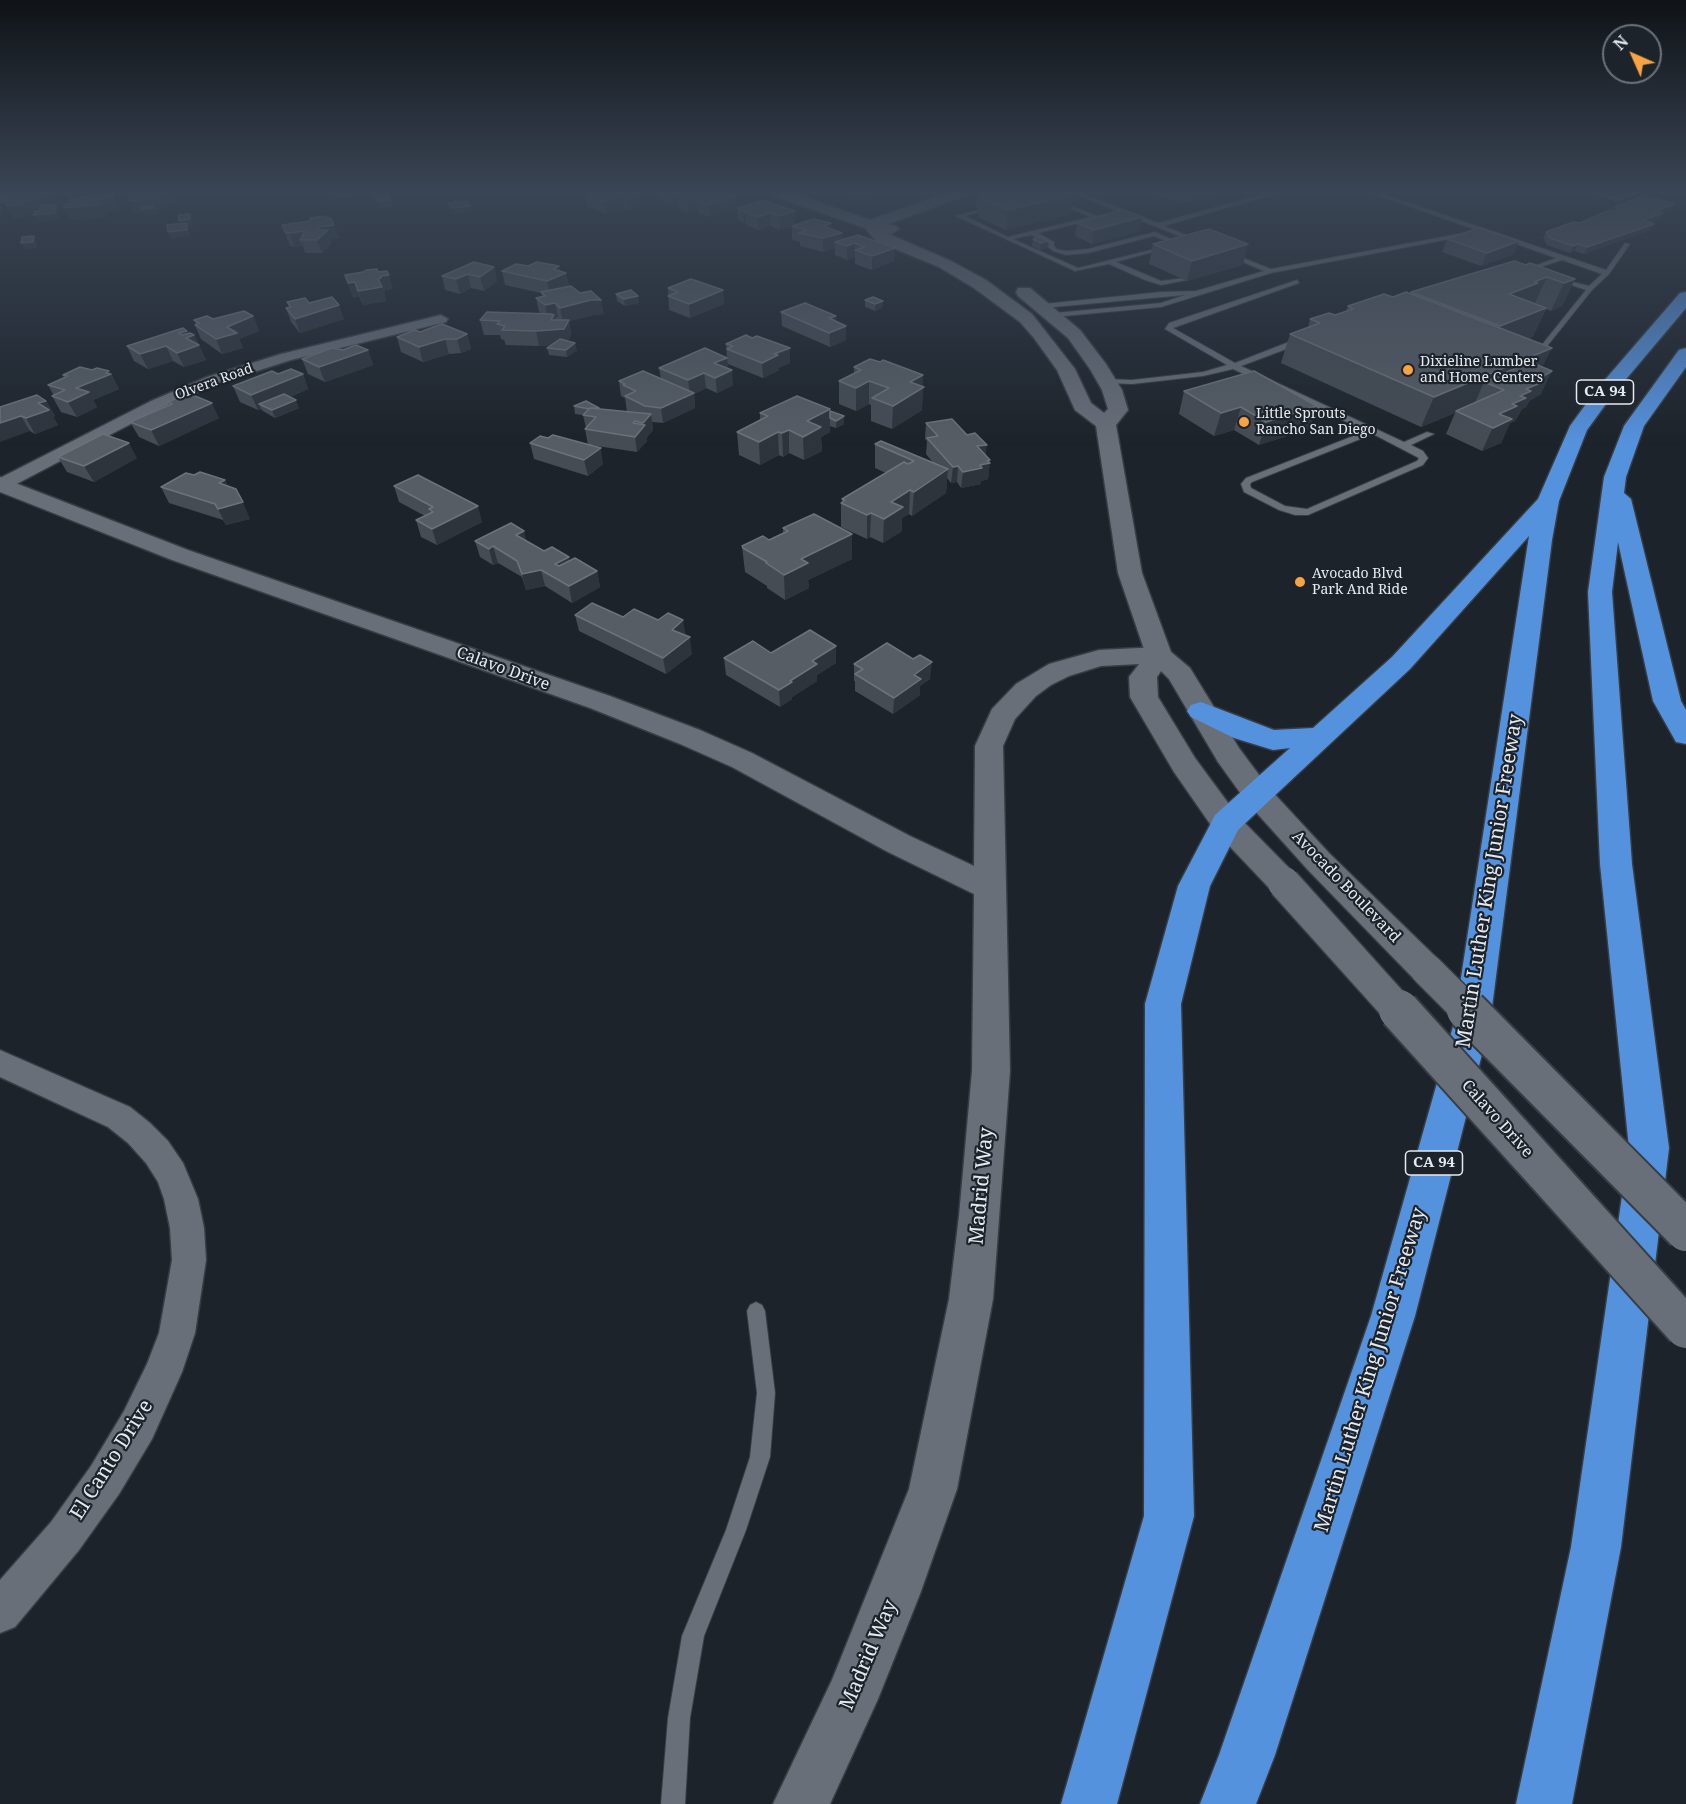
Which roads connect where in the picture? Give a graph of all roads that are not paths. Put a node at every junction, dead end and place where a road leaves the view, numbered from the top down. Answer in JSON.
{"nodes":[{"id":1,"x":968,"y":277,"type":"edge"},
{"id":2,"x":977,"y":277,"type":"edge"},
{"id":3,"x":999,"y":277,"type":"edge"},
{"id":4,"x":1143,"y":277,"type":"edge"},
{"id":5,"x":1250,"y":277,"type":"edge"},
{"id":6,"x":1552,"y":277,"type":"edge"},
{"id":7,"x":1603,"y":277,"type":"edge"},
{"id":8,"x":1184,"y":280,"type":"edge"},
{"id":9,"x":1297,"y":282,"type":"dead end"},
{"id":10,"x":1590,"y":290,"type":"junction"},
{"id":11,"x":1196,"y":294,"type":"junction"},
{"id":12,"x":1686,"y":297,"type":"edge"},
{"id":13,"x":1049,"y":311,"type":"junction"},
{"id":14,"x":441,"y":319,"type":"dead end"},
{"id":15,"x":1040,"y":334,"type":"junction"},
{"id":16,"x":1309,"y":338,"type":"edge"},
{"id":17,"x":1686,"y":354,"type":"edge"},
{"id":18,"x":1532,"y":362,"type":"edge"},
{"id":19,"x":1234,"y":366,"type":"junction"},
{"id":20,"x":1106,"y":381,"type":"junction"},
{"id":21,"x":1106,"y":424,"type":"junction"},
{"id":22,"x":1373,"y":431,"type":"junction"},
{"id":23,"x":1430,"y":434,"type":"dead end"},
{"id":24,"x":1404,"y":445,"type":"junction"},
{"id":25,"x":1616,"y":477,"type":"junction"},
{"id":26,"x":1,"y":484,"type":"edge"},
{"id":27,"x":1548,"y":501,"type":"junction"},
{"id":28,"x":1159,"y":655,"type":"junction"},
{"id":29,"x":1201,"y":711,"type":"junction"},
{"id":30,"x":1686,"y":735,"type":"edge"},
{"id":31,"x":1318,"y":737,"type":"junction"},
{"id":32,"x":1257,"y":794,"type":"junction"},
{"id":33,"x":1226,"y":823,"type":"junction"},
{"id":34,"x":991,"y":888,"type":"junction"},
{"id":35,"x":0,"y":1063,"type":"edge"},
{"id":36,"x":1686,"y":1231,"type":"edge"},
{"id":37,"x":756,"y":1311,"type":"dead end"},
{"id":38,"x":1686,"y":1328,"type":"edge"},
{"id":39,"x":0,"y":1612,"type":"edge"},
{"id":40,"x":673,"y":1804,"type":"edge"},
{"id":41,"x":801,"y":1804,"type":"edge"},
{"id":42,"x":1089,"y":1804,"type":"edge"},
{"id":43,"x":1228,"y":1804,"type":"edge"},
{"id":44,"x":1544,"y":1804,"type":"edge"}],
"edges":[{"from":1,"to":15,"type":"main road","name":"Avocado Boulevard"},
{"from":2,"to":13,"type":"main road"},
{"from":3,"to":13,"type":"main road","name":"Avocado Boulevard"},
{"from":4,"to":8,"type":"lane"},
{"from":5,"to":11,"type":"lane"},
{"from":6,"to":10,"type":"lane"},
{"from":7,"to":10,"type":"lane"},
{"from":9,"to":19,"type":"lane"},
{"from":10,"to":18,"type":"lane"},
{"from":11,"to":13,"type":"lane"},
{"from":11,"to":13,"type":"lane"},
{"from":12,"to":27,"type":"highway","number":"CA 94"},
{"from":13,"to":20,"type":"main road","name":"Avocado Boulevard"},
{"from":14,"to":26,"type":"street","name":"Olvera Road"},
{"from":15,"to":20,"type":"main road"},
{"from":15,"to":21,"type":"main road","name":"Avocado Boulevard"},
{"from":16,"to":19,"type":"lane"},
{"from":17,"to":25,"type":"highway","number":"CA 94"},
{"from":19,"to":20,"type":"lane"},
{"from":19,"to":22,"type":"lane"},
{"from":20,"to":21,"type":"main road","name":"Avocado Boulevard"},
{"from":21,"to":28,"type":"main road","name":"Avocado Boulevard"},
{"from":22,"to":24,"type":"lane"},
{"from":22,"to":24,"type":"lane"},
{"from":23,"to":24,"type":"lane"},
{"from":25,"to":30,"type":"highway"},
{"from":25,"to":44,"type":"highway","number":"CA 94"},
{"from":26,"to":34,"type":"main road","name":"Calavo Drive"},
{"from":27,"to":31,"type":"highway"},
{"from":27,"to":43,"type":"highway","name":"Martin Luther King Junior Freeway","number":"CA 94"},
{"from":28,"to":29,"type":"main road","name":"Avocado Boulevard"},
{"from":28,"to":33,"type":"main road"},
{"from":28,"to":34,"type":"main road","name":"Madrid Way"},
{"from":29,"to":31,"type":"highway"},
{"from":29,"to":32,"type":"main road","name":"Avocado Boulevard"},
{"from":31,"to":32,"type":"highway"},
{"from":32,"to":33,"type":"highway"},
{"from":32,"to":36,"type":"main road","name":"Avocado Boulevard","bridge":true},
{"from":33,"to":38,"type":"main road","name":"Calavo Drive","bridge":true},
{"from":33,"to":42,"type":"highway"},
{"from":34,"to":41,"type":"main road","name":"Madrid Way"},
{"from":35,"to":39,"type":"street","name":"El Canto Drive"},
{"from":37,"to":40,"type":"lane"}]}
